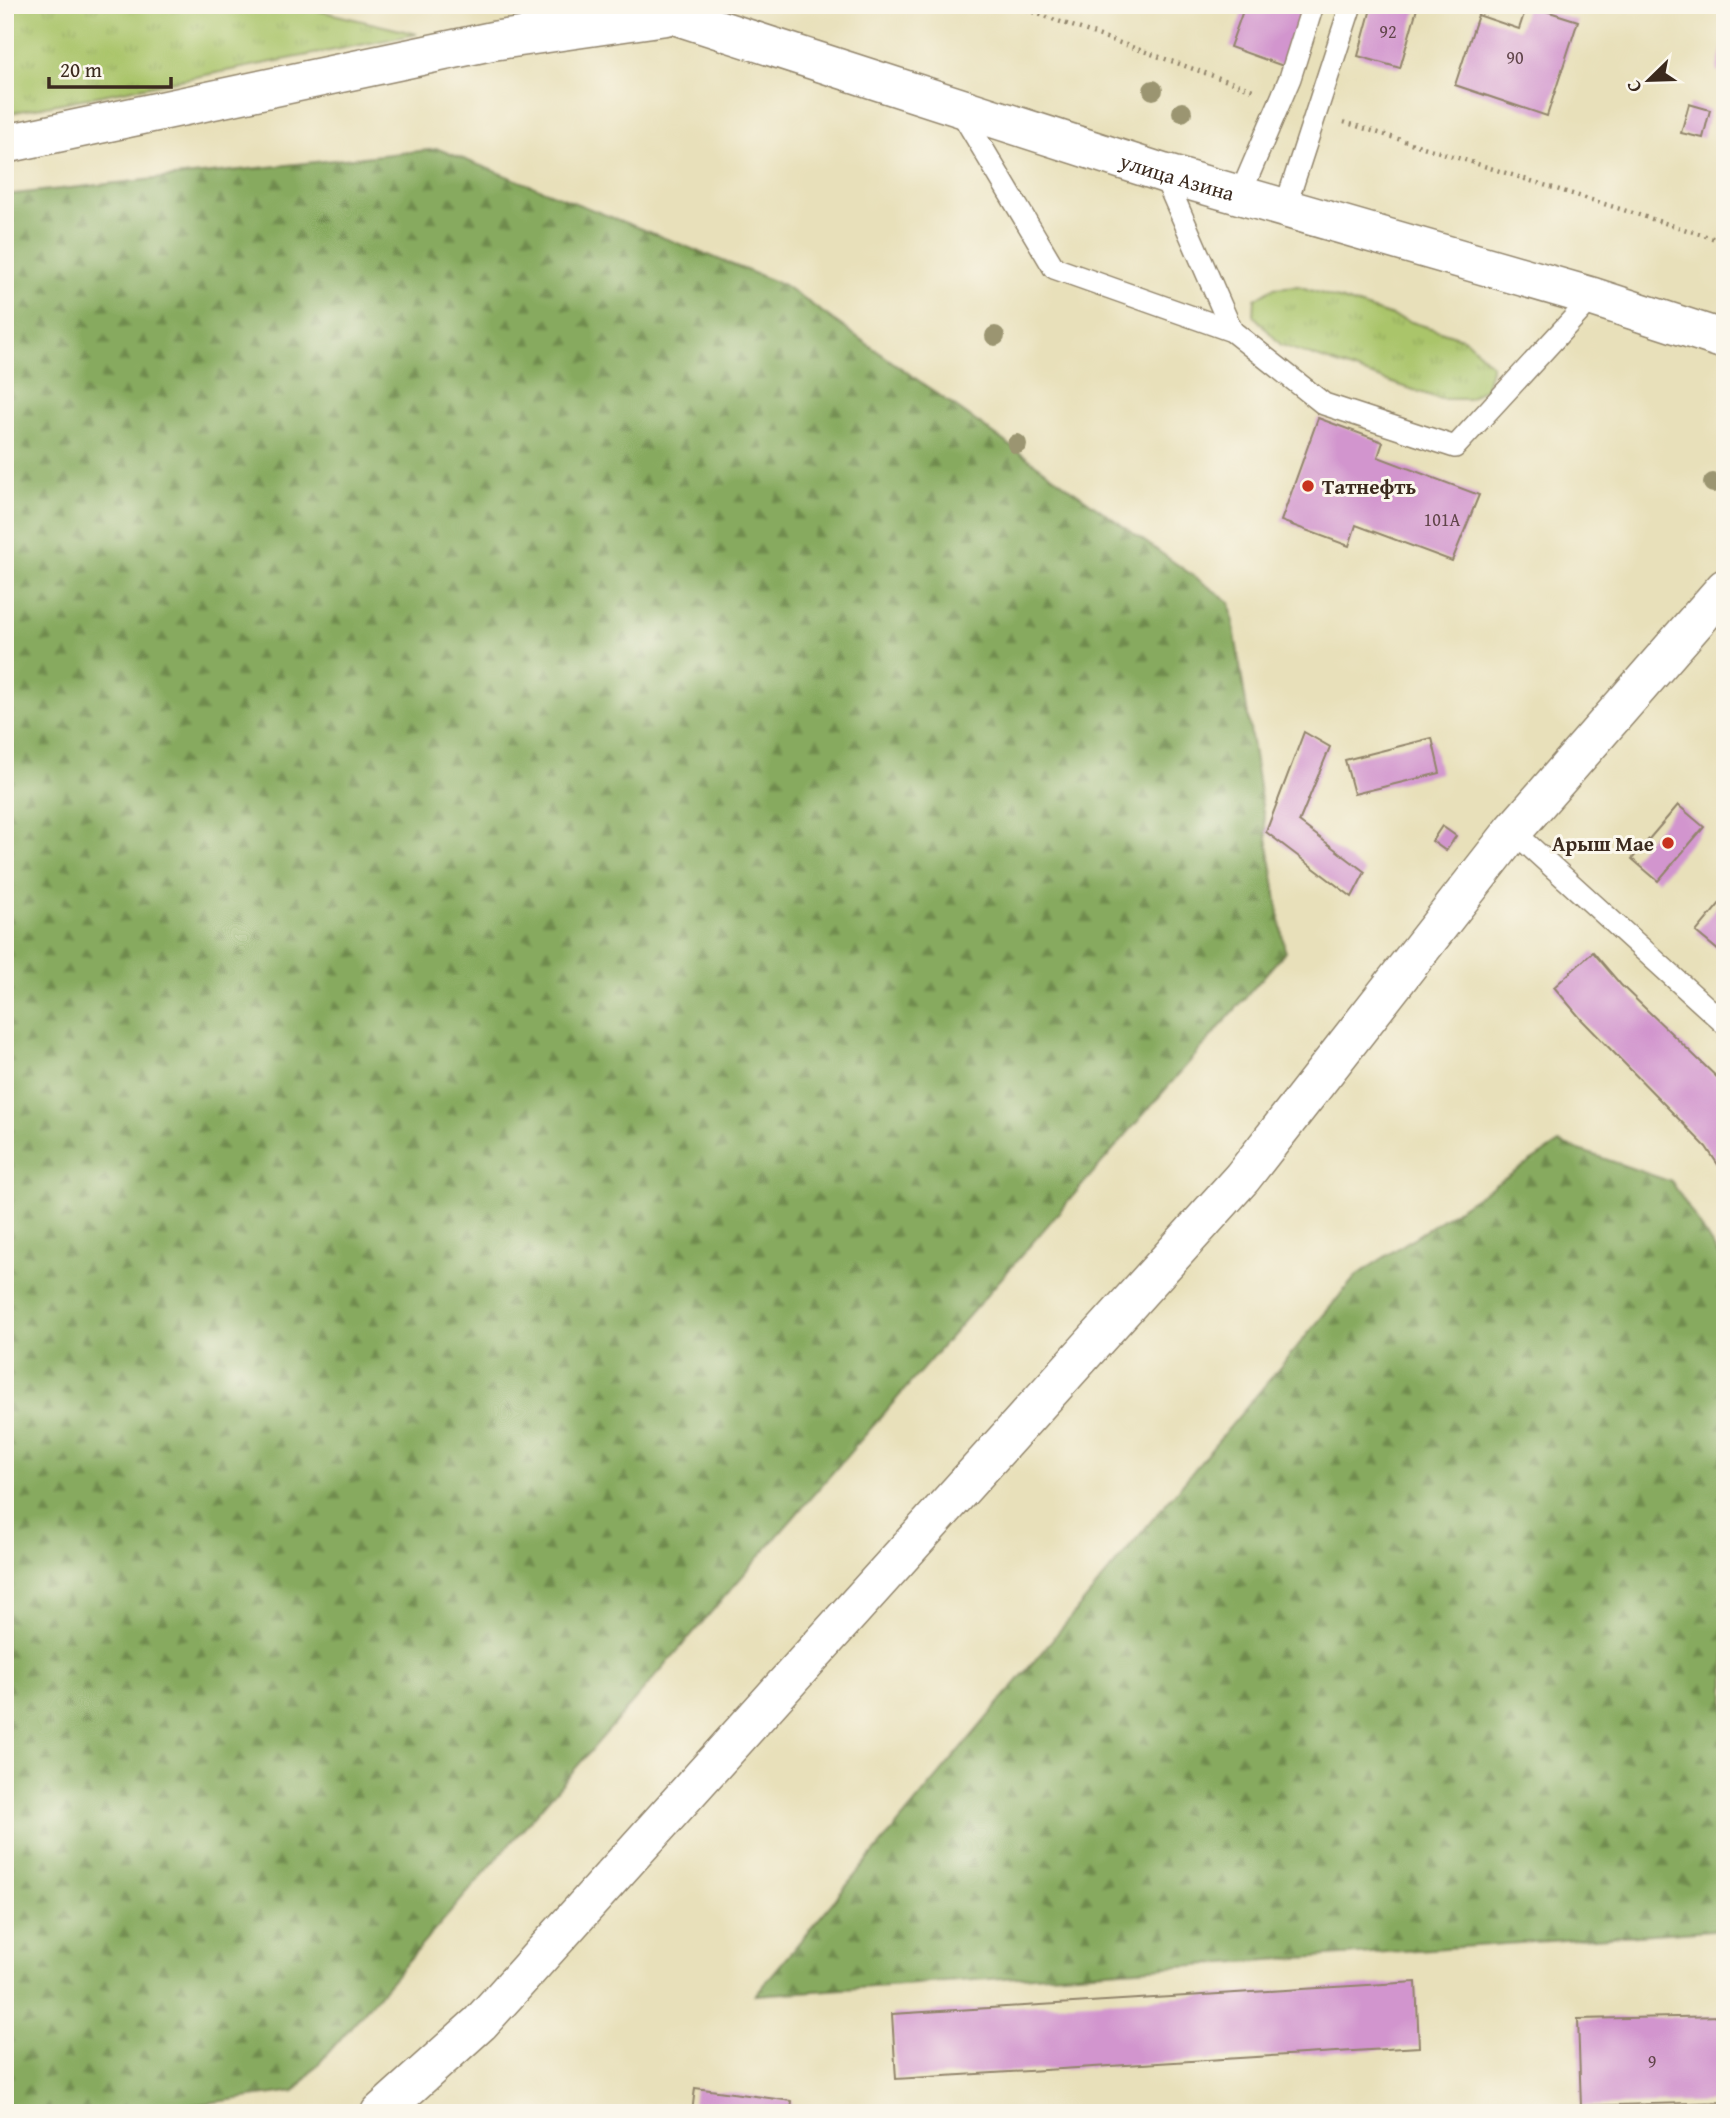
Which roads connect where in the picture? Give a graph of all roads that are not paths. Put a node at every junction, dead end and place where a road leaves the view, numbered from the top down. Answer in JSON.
{"nodes":[{"id":1,"x":634,"y":5,"type":"edge"},
{"id":2,"x":1313,"y":5,"type":"edge"},
{"id":3,"x":1351,"y":5,"type":"edge"},
{"id":4,"x":674,"y":15,"type":"junction"},
{"id":5,"x":957,"y":105,"type":"junction"},
{"id":6,"x":5,"y":144,"type":"edge"},
{"id":7,"x":1163,"y":173,"type":"junction"},
{"id":8,"x":1240,"y":195,"type":"junction"},
{"id":9,"x":1285,"y":208,"type":"junction"},
{"id":10,"x":1593,"y":297,"type":"junction"},
{"id":11,"x":1232,"y":331,"type":"junction"},
{"id":12,"x":1725,"y":341,"type":"edge"},
{"id":13,"x":1725,"y":588,"type":"edge"},
{"id":14,"x":1513,"y":831,"type":"junction"},
{"id":15,"x":1725,"y":1024,"type":"edge"},
{"id":16,"x":380,"y":2113,"type":"edge"}],
"edges":[{"from":1,"to":4,"type":"street","name":"улица Азина"},
{"from":2,"to":8,"type":"lane"},
{"from":3,"to":9,"type":"lane"},
{"from":4,"to":5,"type":"street","name":"улица Азина"},
{"from":4,"to":6,"type":"street"},
{"from":5,"to":7,"type":"street","name":"улица Азина"},
{"from":5,"to":11,"type":"lane"},
{"from":7,"to":8,"type":"street","name":"улица Азина"},
{"from":7,"to":11,"type":"lane"},
{"from":8,"to":9,"type":"street","name":"улица Азина"},
{"from":9,"to":10,"type":"street","name":"улица Азина"},
{"from":10,"to":11,"type":"lane"},
{"from":10,"to":12,"type":"street","name":"улица Азина"},
{"from":13,"to":14,"type":"street"},
{"from":14,"to":15,"type":"lane"},
{"from":14,"to":16,"type":"street"}]}
